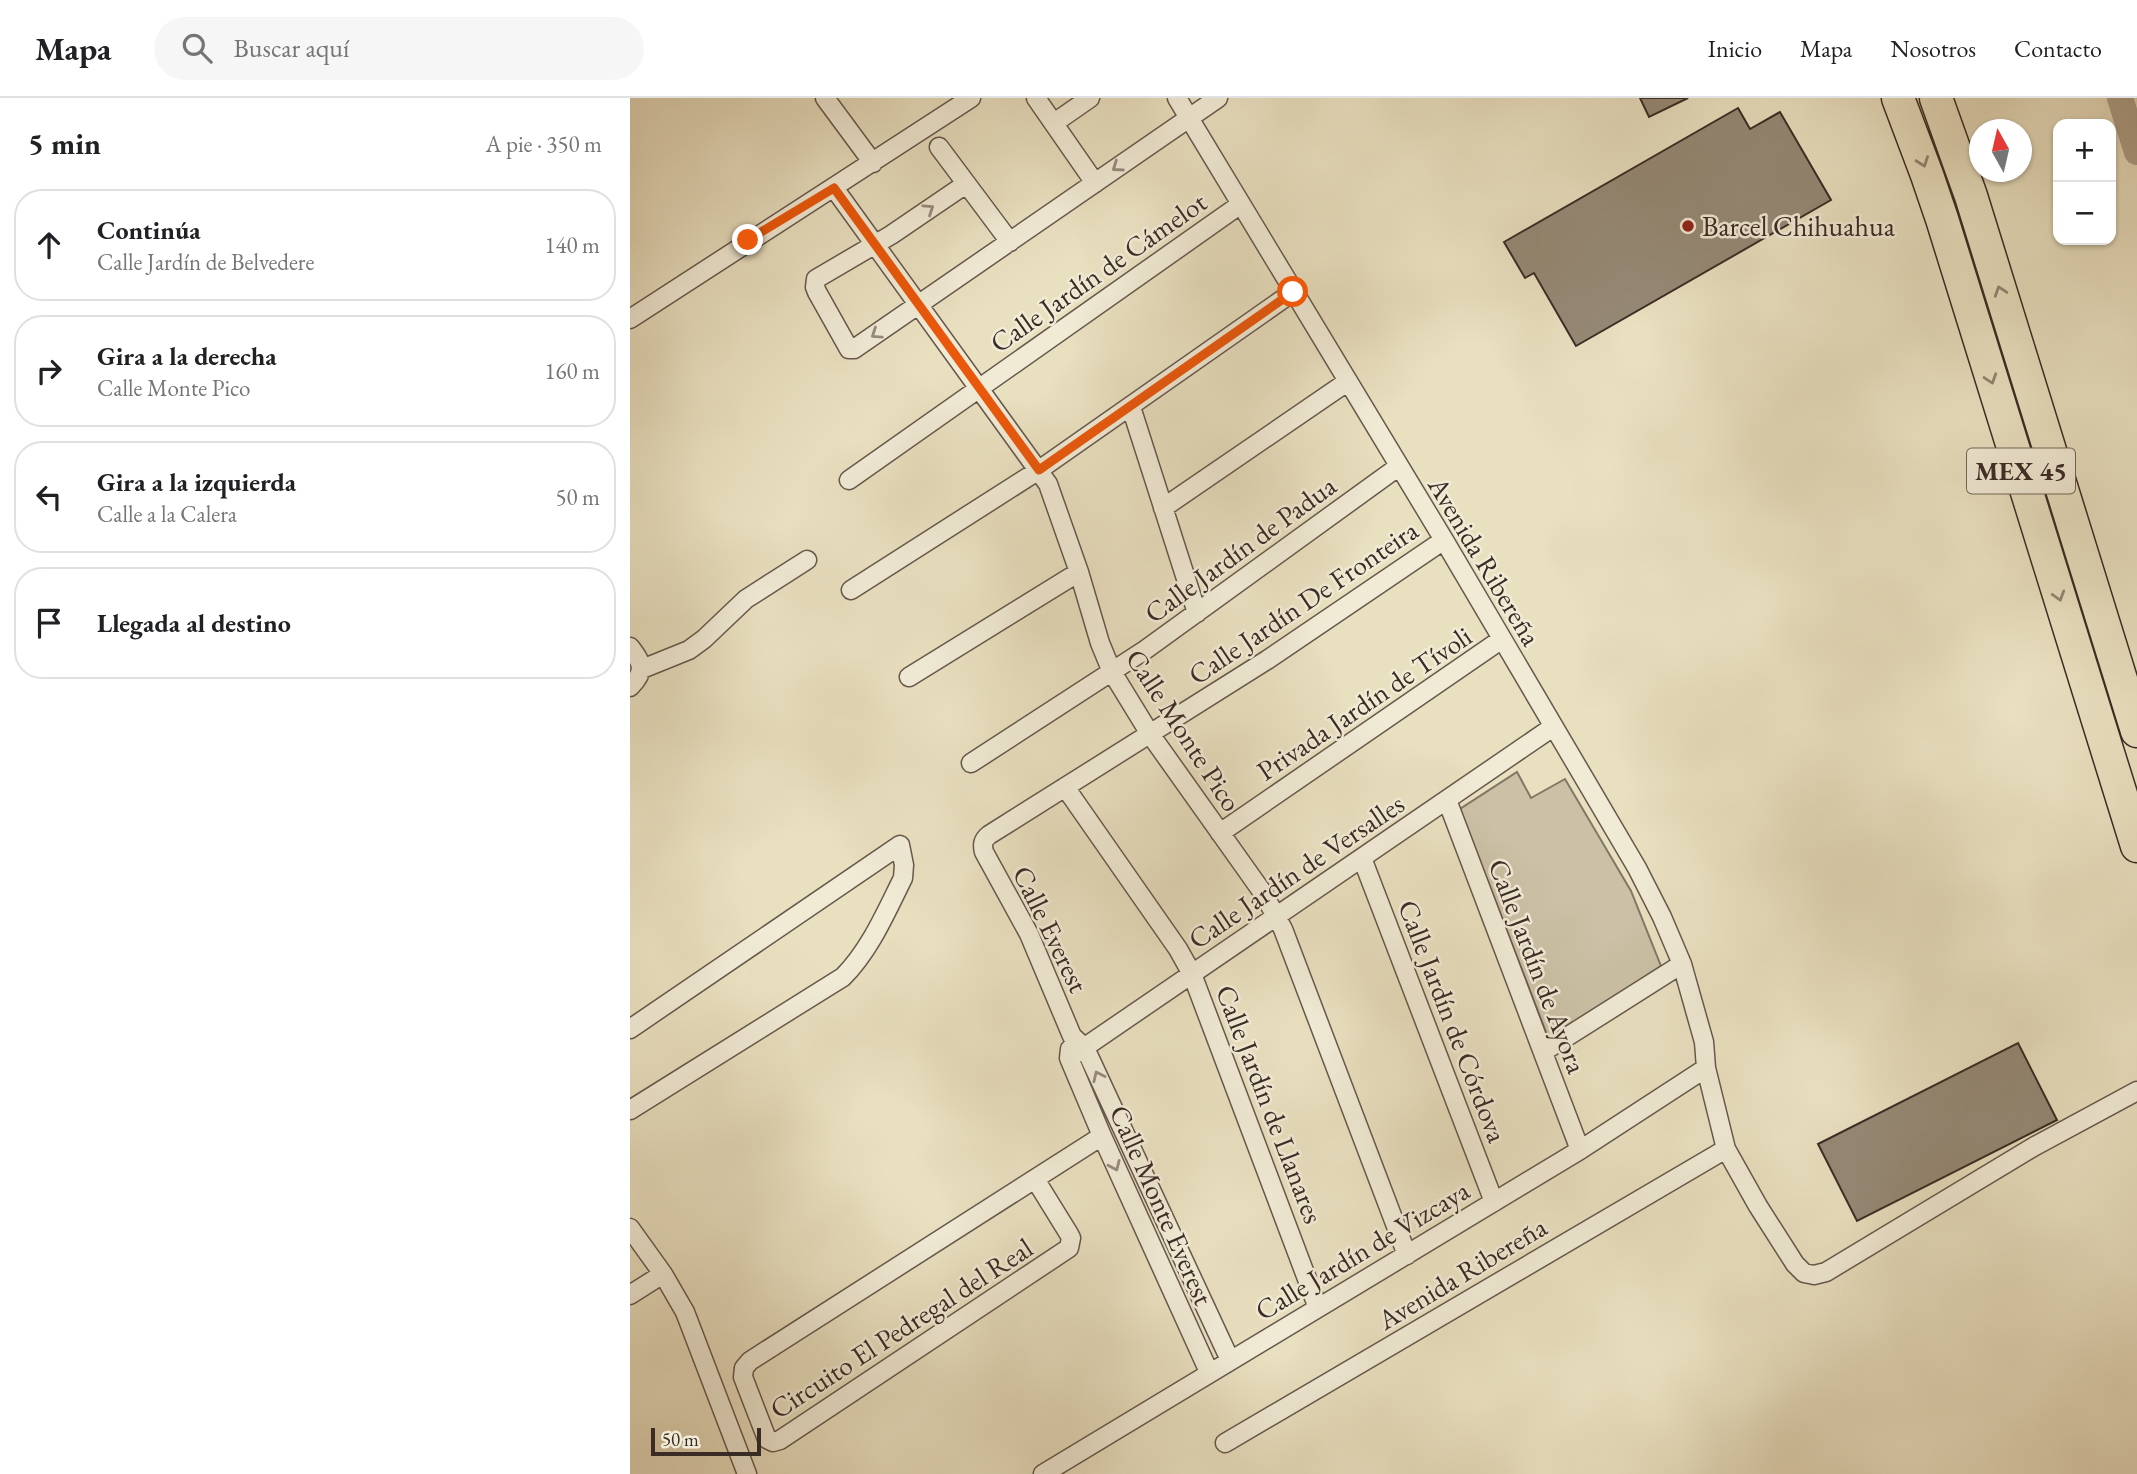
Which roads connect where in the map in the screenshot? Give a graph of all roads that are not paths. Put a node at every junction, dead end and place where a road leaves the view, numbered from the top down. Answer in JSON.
{"nodes":[{"id":1,"x":825,"y":98,"type":"edge"},
{"id":2,"x":971,"y":98,"type":"edge"},
{"id":3,"x":1036,"y":98,"type":"edge"},
{"id":4,"x":1090,"y":98,"type":"edge"},
{"id":5,"x":1177,"y":98,"type":"edge"},
{"id":6,"x":1218,"y":98,"type":"edge"},
{"id":7,"x":1898,"y":98,"type":"edge"},
{"id":8,"x":1936,"y":98,"type":"edge"},
{"id":9,"x":1189,"y":118,"type":"junction"},
{"id":10,"x":1054,"y":123,"type":"junction"},
{"id":11,"x":939,"y":147,"type":"dead end"},
{"id":12,"x":873,"y":163,"type":"junction"},
{"id":13,"x":1095,"y":183,"type":"junction"},
{"id":14,"x":967,"y":184,"type":"junction"},
{"id":15,"x":834,"y":188,"type":"junction"},
{"id":16,"x":1241,"y":204,"type":"junction"},
{"id":17,"x":1010,"y":242,"type":"junction"},
{"id":18,"x":875,"y":244,"type":"junction"},
{"id":19,"x":1293,"y":292,"type":"junction"},
{"id":20,"x":919,"y":305,"type":"junction"},
{"id":21,"x":630,"y":318,"type":"edge"},
{"id":22,"x":1347,"y":382,"type":"junction"},
{"id":23,"x":978,"y":388,"type":"junction"},
{"id":24,"x":1130,"y":407,"type":"junction"},
{"id":25,"x":1398,"y":467,"type":"junction"},
{"id":26,"x":1039,"y":470,"type":"junction"},
{"id":27,"x":849,"y":480,"type":"dead end"},
{"id":28,"x":1163,"y":508,"type":"junction"},
{"id":29,"x":1444,"y":540,"type":"junction"},
{"id":30,"x":807,"y":560,"type":"dead end"},
{"id":31,"x":1079,"y":572,"type":"junction"},
{"id":32,"x":851,"y":590,"type":"dead end"},
{"id":33,"x":1197,"y":614,"type":"junction"},
{"id":34,"x":1502,"y":639,"type":"junction"},
{"id":35,"x":630,"y":647,"type":"edge"},
{"id":36,"x":642,"y":669,"type":"junction"},
{"id":37,"x":1112,"y":673,"type":"junction"},
{"id":38,"x":909,"y":677,"type":"dead end"},
{"id":39,"x":630,"y":687,"type":"edge"},
{"id":40,"x":1553,"y":727,"type":"junction"},
{"id":41,"x":2137,"y":731,"type":"edge"},
{"id":42,"x":1150,"y":734,"type":"junction"},
{"id":43,"x":971,"y":764,"type":"dead end"},
{"id":44,"x":1065,"y":787,"type":"junction"},
{"id":45,"x":1447,"y":800,"type":"junction"},
{"id":46,"x":1220,"y":833,"type":"junction"},
{"id":47,"x":982,"y":845,"type":"joint"},
{"id":48,"x":2137,"y":846,"type":"edge"},
{"id":49,"x":1362,"y":858,"type":"junction"},
{"id":50,"x":1276,"y":916,"type":"junction"},
{"id":51,"x":1682,"y":964,"type":"junction"},
{"id":52,"x":1192,"y":974,"type":"junction"},
{"id":53,"x":630,"y":1029,"type":"edge"},
{"id":54,"x":1079,"y":1042,"type":"junction"},
{"id":55,"x":1543,"y":1052,"type":"junction"},
{"id":56,"x":1069,"y":1058,"type":"joint"},
{"id":57,"x":1706,"y":1068,"type":"junction"},
{"id":58,"x":2137,"y":1091,"type":"edge"},
{"id":59,"x":630,"y":1110,"type":"edge"},
{"id":60,"x":1102,"y":1136,"type":"junction"},
{"id":61,"x":1727,"y":1149,"type":"junction"},
{"id":62,"x":1580,"y":1150,"type":"junction"},
{"id":63,"x":1035,"y":1179,"type":"junction"},
{"id":64,"x":1494,"y":1202,"type":"junction"},
{"id":65,"x":630,"y":1228,"type":"edge"},
{"id":66,"x":1407,"y":1255,"type":"junction"},
{"id":67,"x":663,"y":1274,"type":"junction"},
{"id":68,"x":630,"y":1295,"type":"edge"},
{"id":69,"x":1318,"y":1308,"type":"junction"},
{"id":70,"x":1230,"y":1360,"type":"junction"},
{"id":71,"x":1209,"y":1372,"type":"junction"},
{"id":72,"x":1225,"y":1443,"type":"dead end"},
{"id":73,"x":747,"y":1474,"type":"edge"},
{"id":74,"x":1043,"y":1474,"type":"edge"}],
"edges":[{"from":1,"to":12,"type":"street"},
{"from":2,"to":12,"type":"street"},
{"from":3,"to":10,"type":"street"},
{"from":4,"to":10,"type":"street"},
{"from":5,"to":9,"type":"street","name":"Avenida Ribereña"},
{"from":6,"to":9,"type":"street"},
{"from":7,"to":48,"type":"highway","number":"MEX 45","one_way":true},
{"from":41,"to":8,"type":"highway","number":"MEX 45","one_way":true},
{"from":9,"to":13,"type":"street","one_way":true},
{"from":9,"to":16,"type":"street","name":"Avenida Ribereña"},
{"from":10,"to":13,"type":"street"},
{"from":11,"to":14,"type":"street"},
{"from":12,"to":15,"type":"street"},
{"from":13,"to":17,"type":"street"},
{"from":14,"to":17,"type":"street"},
{"from":18,"to":14,"type":"street","one_way":true},
{"from":15,"to":18,"type":"street","name":"Calle Monte Pico"},
{"from":15,"to":21,"type":"street"},
{"from":16,"to":19,"type":"street","name":"Avenida Ribereña"},
{"from":16,"to":23,"type":"street","name":"Calle Jardín de Cámelot"},
{"from":17,"to":20,"type":"street"},
{"from":18,"to":20,"type":"street","name":"Calle Monte Pico"},
{"from":20,"to":18,"type":"street","one_way":true},
{"from":19,"to":22,"type":"street","name":"Avenida Ribereña"},
{"from":19,"to":24,"type":"street"},
{"from":20,"to":23,"type":"street","name":"Calle Monte Pico"},
{"from":22,"to":25,"type":"street","name":"Avenida Ribereña"},
{"from":22,"to":28,"type":"street"},
{"from":23,"to":26,"type":"street","name":"Calle Monte Pico"},
{"from":23,"to":27,"type":"street","name":"Calle Jardín de Cámelot"},
{"from":24,"to":26,"type":"street"},
{"from":24,"to":28,"type":"street"},
{"from":25,"to":29,"type":"street","name":"Avenida Ribereña"},
{"from":25,"to":33,"type":"street","name":"Calle Jardín de Padua"},
{"from":26,"to":31,"type":"street","name":"Calle Monte Pico"},
{"from":26,"to":32,"type":"street"},
{"from":28,"to":33,"type":"street"},
{"from":29,"to":34,"type":"street","name":"Avenida Ribereña"},
{"from":29,"to":42,"type":"street","name":"Calle Jardín De Fronteira"},
{"from":30,"to":36,"type":"street"},
{"from":31,"to":37,"type":"street","name":"Calle Monte Pico"},
{"from":31,"to":38,"type":"street"},
{"from":33,"to":37,"type":"street","name":"Calle Jardín de Padua"},
{"from":34,"to":40,"type":"street","name":"Avenida Ribereña"},
{"from":34,"to":46,"type":"street","name":"Privada Jardín de Tívoli"},
{"from":35,"to":36,"type":"street"},
{"from":36,"to":39,"type":"street"},
{"from":37,"to":42,"type":"street","name":"Calle Monte Pico"},
{"from":37,"to":43,"type":"street","name":"Calle Jardín de Padua"},
{"from":40,"to":45,"type":"street","name":"Calle Jardín de Versalles"},
{"from":40,"to":51,"type":"street","name":"Avenida Ribereña"},
{"from":42,"to":44,"type":"street","name":"Calle Jardín De Fronteira"},
{"from":42,"to":46,"type":"street","name":"Calle Monte Pico"},
{"from":44,"to":47,"type":"street","name":"Calle Jardín De Fronteira"},
{"from":44,"to":52,"type":"street","name":"Calle Jardín de Llanares"},
{"from":45,"to":49,"type":"street","name":"Calle Jardín de Versalles"},
{"from":45,"to":55,"type":"street","name":"Calle Jardín de Ayora"},
{"from":46,"to":50,"type":"street","name":"Calle Monte Pico"},
{"from":47,"to":54,"type":"street","name":"Calle Everest"},
{"from":49,"to":50,"type":"street","name":"Calle Jardín de Versalles"},
{"from":49,"to":64,"type":"street","name":"Calle Jardín de Córdova"},
{"from":50,"to":52,"type":"street","name":"Calle Jardín de Versalles"},
{"from":50,"to":66,"type":"street","name":"Calle Monte Pico"},
{"from":51,"to":55,"type":"street"},
{"from":51,"to":57,"type":"street","name":"Avenida Ribereña"},
{"from":52,"to":54,"type":"street","name":"Calle Jardín de Versalles"},
{"from":52,"to":69,"type":"street","name":"Calle Jardín de Llanares"},
{"from":53,"to":59,"type":"street"},
{"from":54,"to":56,"type":"street","name":"Calle Jardín de Versalles"},
{"from":70,"to":54,"type":"street","name":"Calle Monte Everest","one_way":true},
{"from":55,"to":62,"type":"street","name":"Calle Jardín de Ayora"},
{"from":56,"to":60,"type":"street","name":"Calle Monte Everest"},
{"from":57,"to":61,"type":"street","name":"Avenida Ribereña"},
{"from":57,"to":62,"type":"street","name":"Calle Jardín de Vizcaya"},
{"from":58,"to":61,"type":"street","name":"Avenida Ribereña"},
{"from":60,"to":63,"type":"street","name":"Circuito El Pedregal del Real"},
{"from":60,"to":71,"type":"street","name":"Calle Monte Everest","one_way":true},
{"from":61,"to":72,"type":"street","name":"Avenida Ribereña"},
{"from":62,"to":64,"type":"street","name":"Calle Jardín de Vizcaya"},
{"from":63,"to":63,"type":"street","name":"Circuito El Pedregal del Real"},
{"from":64,"to":66,"type":"street","name":"Calle Jardín de Vizcaya"},
{"from":65,"to":67,"type":"street"},
{"from":66,"to":69,"type":"street","name":"Calle Jardín de Vizcaya"},
{"from":67,"to":68,"type":"street"},
{"from":67,"to":73,"type":"street"},
{"from":69,"to":70,"type":"street","name":"Calle Jardín de Vizcaya"},
{"from":70,"to":71,"type":"street","name":"Calle Jardín de Vizcaya"},
{"from":71,"to":74,"type":"street","name":"Calle Jardín de Vizcaya"}]}
